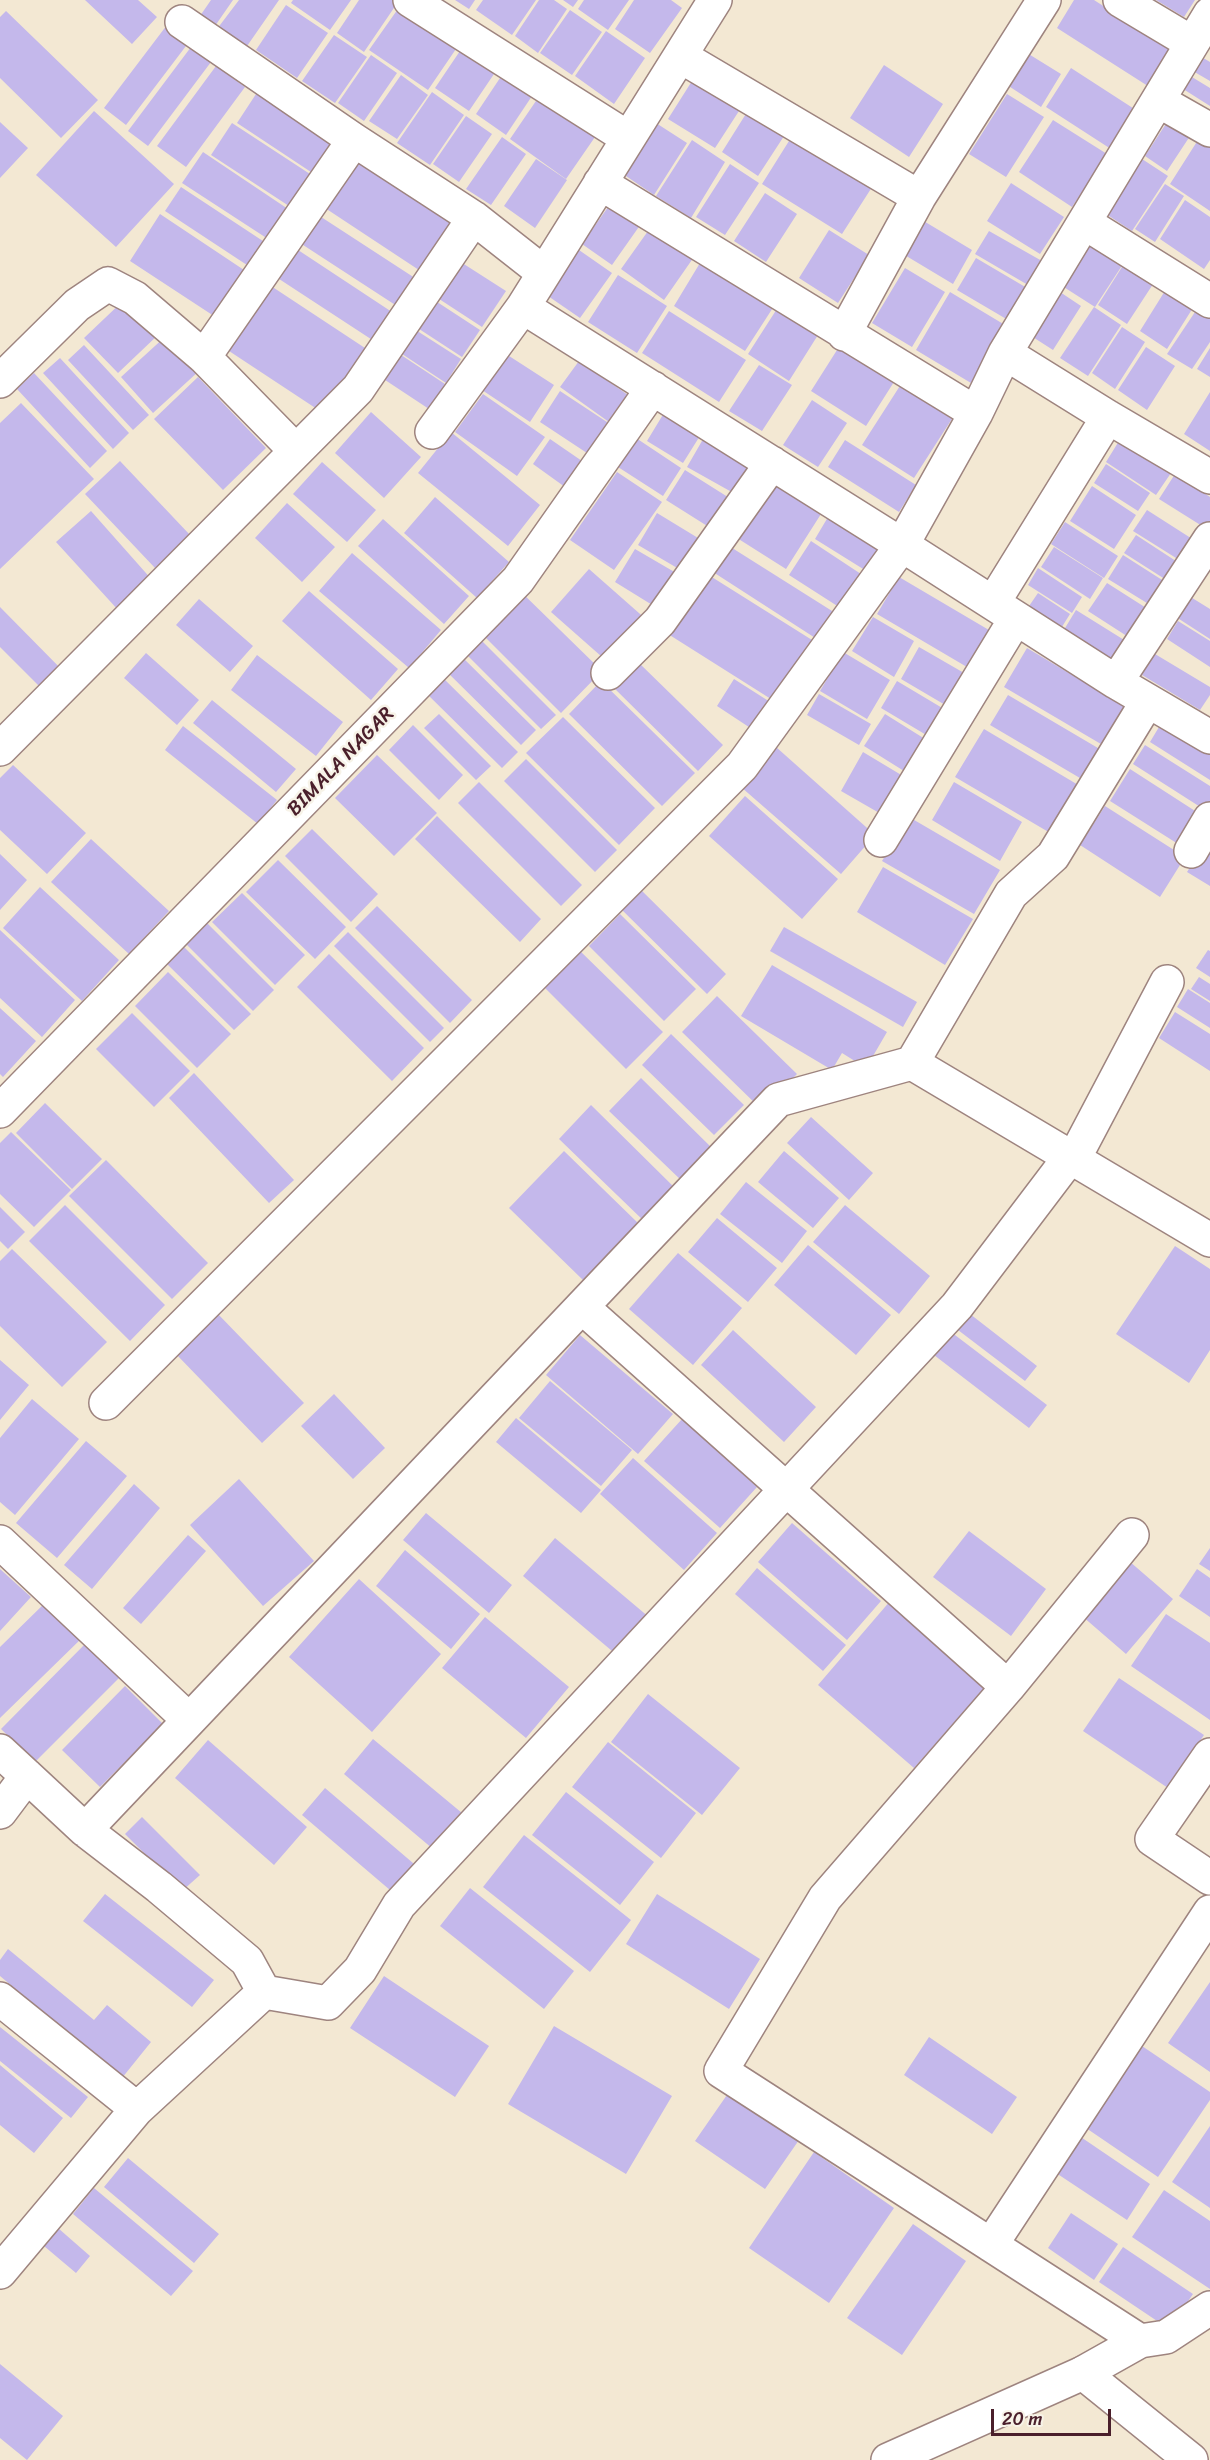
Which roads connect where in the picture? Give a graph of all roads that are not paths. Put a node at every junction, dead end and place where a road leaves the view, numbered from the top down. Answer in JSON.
{"nodes":[{"id":1,"x":410,"y":0,"type":"edge"},
{"id":2,"x":1044,"y":0,"type":"edge"},
{"id":3,"x":1120,"y":0,"type":"edge"},
{"id":4,"x":705,"y":3,"type":"edge"},
{"id":5,"x":1210,"y":14,"type":"edge"},
{"id":6,"x":182,"y":22,"type":"dead end"},
{"id":7,"x":1192,"y":43,"type":"junction"},
{"id":8,"x":680,"y":56,"type":"junction"},
{"id":9,"x":1159,"y":101,"type":"junction"},
{"id":10,"x":1210,"y":130,"type":"edge"},
{"id":11,"x":628,"y":138,"type":"junction"},
{"id":12,"x":354,"y":140,"type":"junction"},
{"id":13,"x":600,"y":183,"type":"junction"},
{"id":14,"x":919,"y":197,"type":"junction"},
{"id":15,"x":474,"y":218,"type":"junction"},
{"id":16,"x":1085,"y":224,"type":"junction"},
{"id":17,"x":544,"y":273,"type":"junction"},
{"id":18,"x":1210,"y":301,"type":"edge"},
{"id":19,"x":523,"y":307,"type":"junction"},
{"id":20,"x":844,"y":334,"type":"junction"},
{"id":21,"x":1005,"y":353,"type":"junction"},
{"id":22,"x":204,"y":357,"type":"junction"},
{"id":23,"x":1,"y":378,"type":"edge"},
{"id":24,"x":653,"y":388,"type":"junction"},
{"id":25,"x":976,"y":413,"type":"junction"},
{"id":26,"x":1108,"y":417,"type":"junction"},
{"id":27,"x":432,"y":432,"type":"dead end"},
{"id":28,"x":296,"y":451,"type":"junction"},
{"id":29,"x":772,"y":463,"type":"junction"},
{"id":30,"x":1210,"y":477,"type":"edge"},
{"id":31,"x":1210,"y":539,"type":"edge"},
{"id":32,"x":902,"y":545,"type":"junction"},
{"id":33,"x":1005,"y":611,"type":"junction"},
{"id":34,"x":608,"y":673,"type":"dead end"},
{"id":35,"x":1116,"y":682,"type":"junction"},
{"id":36,"x":1147,"y":702,"type":"junction"},
{"id":37,"x":1210,"y":737,"type":"edge"},
{"id":38,"x":0,"y":749,"type":"edge"},
{"id":39,"x":1210,"y":819,"type":"edge"},
{"id":40,"x":881,"y":840,"type":"dead end"},
{"id":41,"x":1191,"y":851,"type":"dead end"},
{"id":42,"x":1167,"y":982,"type":"dead end"},
{"id":43,"x":912,"y":1063,"type":"junction"},
{"id":44,"x":0,"y":1111,"type":"edge"},
{"id":45,"x":1070,"y":1157,"type":"junction"},
{"id":46,"x":1210,"y":1240,"type":"edge"},
{"id":47,"x":582,"y":1307,"type":"junction"},
{"id":48,"x":106,"y":1403,"type":"dead end"},
{"id":49,"x":785,"y":1488,"type":"junction"},
{"id":50,"x":1132,"y":1534,"type":"dead end"},
{"id":51,"x":0,"y":1542,"type":"edge"},
{"id":52,"x":1008,"y":1687,"type":"junction"},
{"id":53,"x":189,"y":1720,"type":"junction"},
{"id":54,"x":0,"y":1751,"type":"edge"},
{"id":55,"x":1210,"y":1755,"type":"edge"},
{"id":56,"x":27,"y":1776,"type":"junction"},
{"id":57,"x":0,"y":1812,"type":"edge"},
{"id":58,"x":85,"y":1830,"type":"junction"},
{"id":59,"x":1210,"y":1878,"type":"edge"},
{"id":60,"x":1210,"y":1912,"type":"edge"},
{"id":61,"x":264,"y":1992,"type":"junction"},
{"id":62,"x":0,"y":1999,"type":"edge"},
{"id":63,"x":137,"y":2109,"type":"junction"},
{"id":64,"x":991,"y":2245,"type":"junction"},
{"id":65,"x":0,"y":2272,"type":"edge"},
{"id":66,"x":1210,"y":2308,"type":"edge"},
{"id":67,"x":1140,"y":2341,"type":"junction"},
{"id":68,"x":1083,"y":2373,"type":"junction"},
{"id":69,"x":888,"y":2460,"type":"edge"},
{"id":70,"x":1191,"y":2460,"type":"edge"}],
"edges":[{"from":1,"to":11,"type":"street"},
{"from":2,"to":14,"type":"street"},
{"from":3,"to":7,"type":"street"},
{"from":4,"to":8,"type":"street"},
{"from":5,"to":7,"type":"street"},
{"from":6,"to":12,"type":"street"},
{"from":7,"to":9,"type":"street"},
{"from":8,"to":11,"type":"street"},
{"from":8,"to":14,"type":"street"},
{"from":9,"to":10,"type":"street"},
{"from":9,"to":16,"type":"street"},
{"from":11,"to":13,"type":"street"},
{"from":12,"to":15,"type":"street"},
{"from":12,"to":22,"type":"street"},
{"from":13,"to":17,"type":"street"},
{"from":13,"to":20,"type":"street"},
{"from":14,"to":20,"type":"street"},
{"from":15,"to":17,"type":"street"},
{"from":15,"to":28,"type":"street"},
{"from":16,"to":18,"type":"street"},
{"from":16,"to":21,"type":"street"},
{"from":17,"to":19,"type":"street"},
{"from":19,"to":24,"type":"street"},
{"from":19,"to":27,"type":"street"},
{"from":20,"to":25,"type":"street"},
{"from":21,"to":25,"type":"street"},
{"from":21,"to":26,"type":"street"},
{"from":22,"to":23,"type":"street"},
{"from":22,"to":28,"type":"street"},
{"from":24,"to":29,"type":"street"},
{"from":24,"to":44,"type":"street","name":"BIMALA NAGAR"},
{"from":25,"to":32,"type":"street"},
{"from":26,"to":30,"type":"street"},
{"from":26,"to":33,"type":"street"},
{"from":28,"to":38,"type":"street"},
{"from":29,"to":32,"type":"street"},
{"from":29,"to":34,"type":"street"},
{"from":31,"to":35,"type":"street"},
{"from":32,"to":33,"type":"street"},
{"from":32,"to":48,"type":"street"},
{"from":33,"to":35,"type":"street"},
{"from":33,"to":40,"type":"street"},
{"from":35,"to":36,"type":"street"},
{"from":36,"to":37,"type":"street"},
{"from":36,"to":43,"type":"street"},
{"from":39,"to":41,"type":"street"},
{"from":42,"to":45,"type":"street"},
{"from":43,"to":45,"type":"street"},
{"from":43,"to":47,"type":"street"},
{"from":45,"to":46,"type":"street"},
{"from":45,"to":49,"type":"street"},
{"from":47,"to":49,"type":"street"},
{"from":47,"to":53,"type":"street"},
{"from":49,"to":52,"type":"street"},
{"from":49,"to":61,"type":"street"},
{"from":50,"to":52,"type":"street"},
{"from":51,"to":53,"type":"street"},
{"from":52,"to":64,"type":"street"},
{"from":53,"to":58,"type":"street"},
{"from":54,"to":56,"type":"street"},
{"from":55,"to":59,"type":"street"},
{"from":56,"to":57,"type":"street"},
{"from":56,"to":58,"type":"street"},
{"from":58,"to":61,"type":"street"},
{"from":60,"to":64,"type":"street"},
{"from":61,"to":63,"type":"street"},
{"from":62,"to":63,"type":"street"},
{"from":63,"to":65,"type":"street"},
{"from":64,"to":67,"type":"street"},
{"from":66,"to":67,"type":"street"},
{"from":67,"to":68,"type":"street"},
{"from":68,"to":69,"type":"street"},
{"from":68,"to":70,"type":"street"}]}
